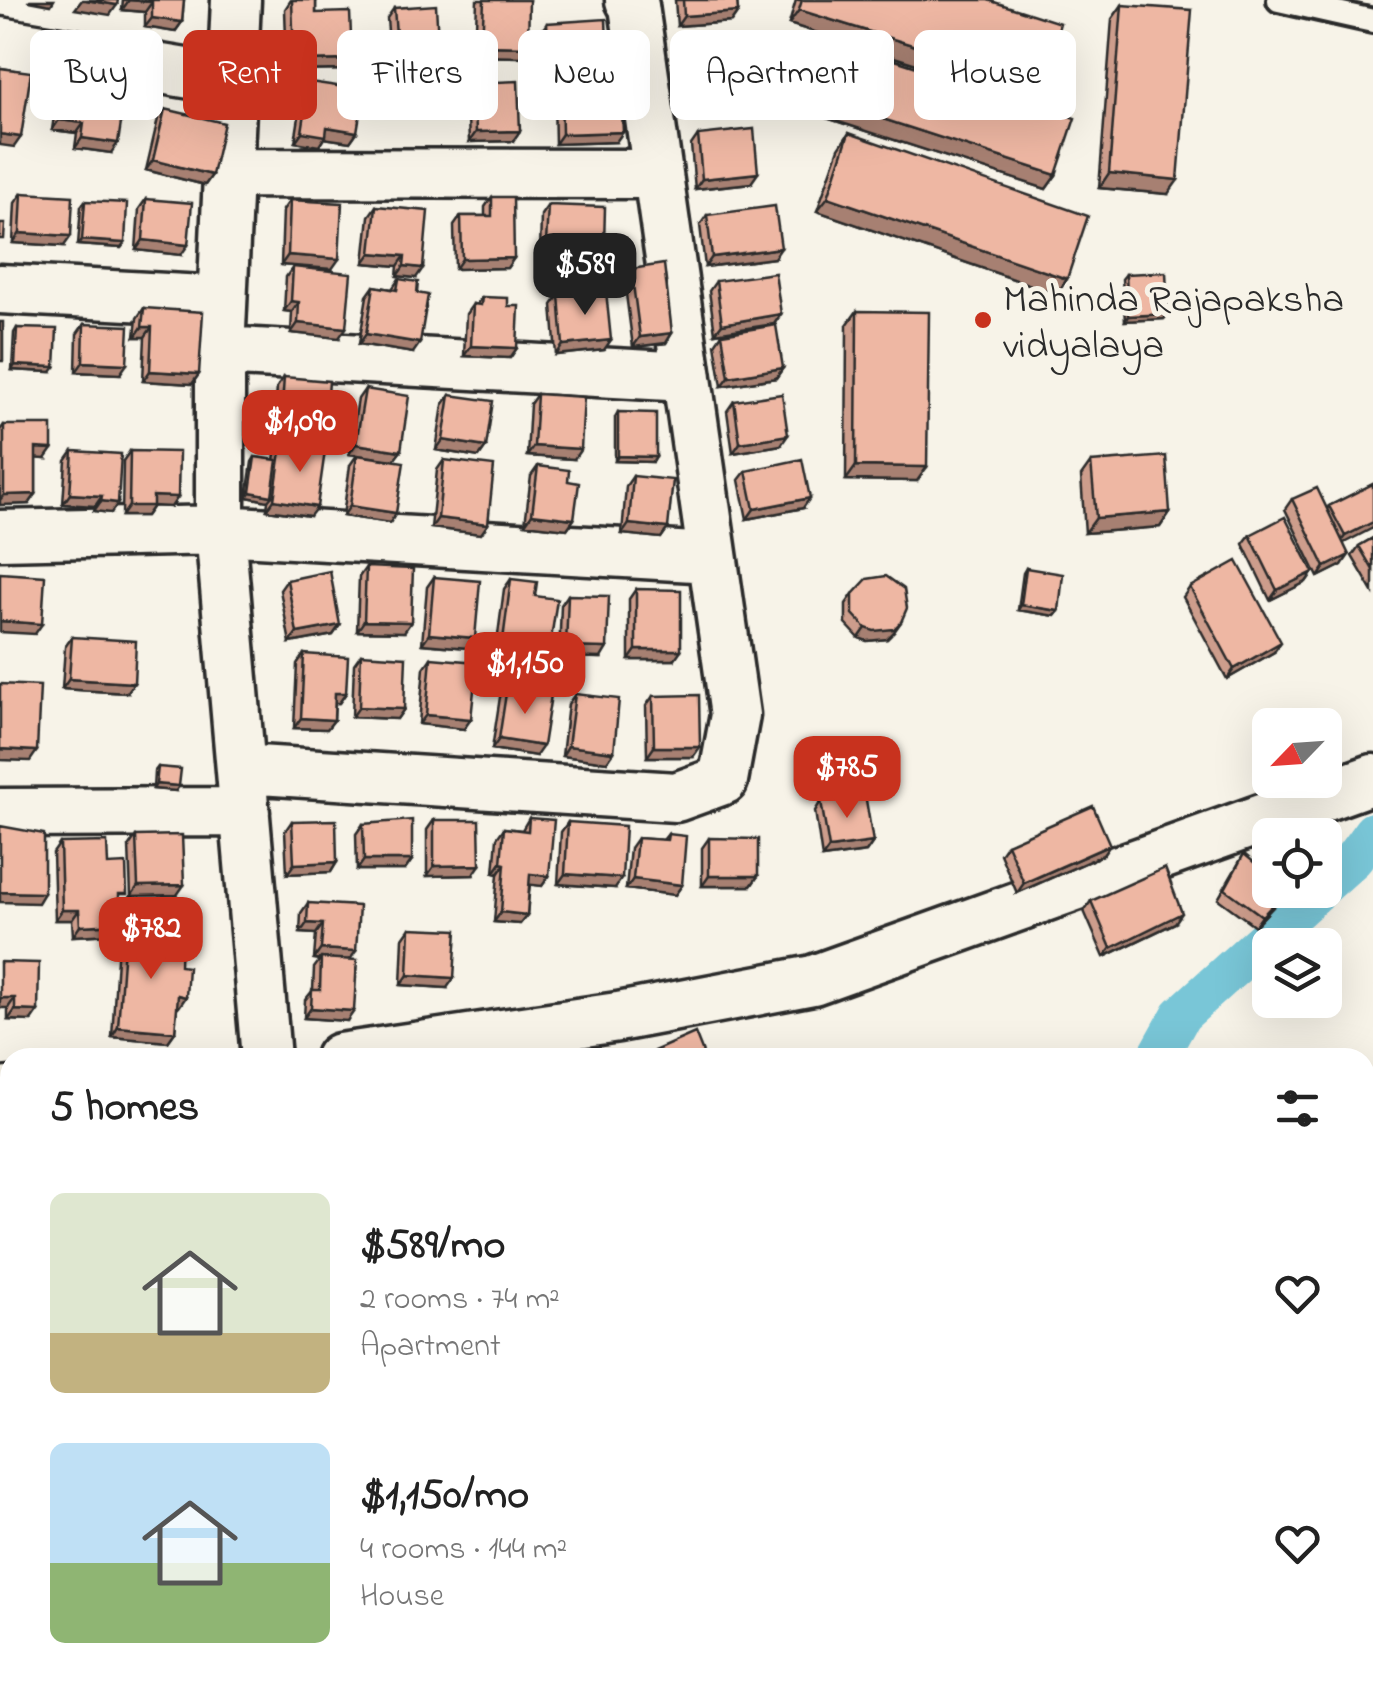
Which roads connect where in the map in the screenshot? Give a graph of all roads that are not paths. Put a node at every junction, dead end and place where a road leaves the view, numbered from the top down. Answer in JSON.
{"nodes":[{"id":1,"x":236,"y":0,"type":"edge"},
{"id":2,"x":630,"y":0,"type":"edge"},
{"id":3,"x":1279,"y":0,"type":"edge"},
{"id":4,"x":1373,"y":21,"type":"edge"},
{"id":5,"x":235,"y":30,"type":"edge"},
{"id":6,"x":0,"y":42,"type":"edge"},
{"id":7,"x":183,"y":73,"type":"edge"},
{"id":8,"x":230,"y":120,"type":"edge"},
{"id":9,"x":228,"y":173,"type":"junction"},
{"id":10,"x":658,"y":174,"type":"junction"},
{"id":11,"x":0,"y":288,"type":"edge"},
{"id":12,"x":222,"y":301,"type":"junction"},
{"id":13,"x":220,"y":351,"type":"junction"},
{"id":14,"x":687,"y":376,"type":"junction"},
{"id":15,"x":220,"y":530,"type":"junction"},
{"id":16,"x":0,"y":535,"type":"edge"},
{"id":17,"x":712,"y":558,"type":"junction"},
{"id":18,"x":1363,"y":782,"type":"edge"},
{"id":19,"x":243,"y":790,"type":"junction"},
{"id":20,"x":0,"y":814,"type":"edge"},
{"id":21,"x":623,"y":1037,"type":"edge"},
{"id":22,"x":265,"y":1048,"type":"edge"},
{"id":23,"x":475,"y":1048,"type":"edge"}],
"edges":[{"from":1,"to":5,"type":"street"},
{"from":2,"to":10,"type":"street"},
{"from":3,"to":4,"type":"lane"},
{"from":6,"to":7,"type":"street"},
{"from":8,"to":9,"type":"street"},
{"from":9,"to":10,"type":"street"},
{"from":9,"to":12,"type":"street"},
{"from":10,"to":14,"type":"street"},
{"from":11,"to":12,"type":"street"},
{"from":12,"to":13,"type":"street"},
{"from":13,"to":14,"type":"street"},
{"from":13,"to":15,"type":"street"},
{"from":14,"to":17,"type":"street"},
{"from":15,"to":16,"type":"street"},
{"from":15,"to":17,"type":"street"},
{"from":15,"to":19,"type":"street"},
{"from":17,"to":19,"type":"street"},
{"from":18,"to":21,"type":"street"},
{"from":19,"to":20,"type":"street"},
{"from":19,"to":22,"type":"street"},
{"from":21,"to":23,"type":"street"}]}
